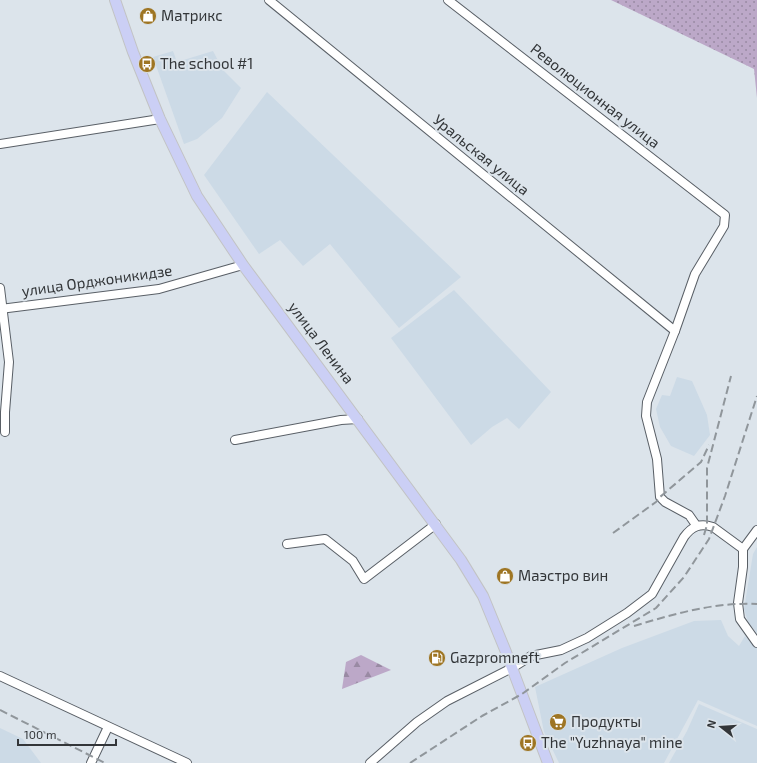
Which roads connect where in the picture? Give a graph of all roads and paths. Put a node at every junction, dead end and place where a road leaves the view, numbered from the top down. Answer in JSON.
{"nodes":[{"id":1,"x":115,"y":0,"type":"edge"},
{"id":2,"x":269,"y":0,"type":"edge"},
{"id":3,"x":448,"y":0,"type":"edge"},
{"id":4,"x":160,"y":119,"type":"junction"},
{"id":5,"x":0,"y":144,"type":"edge"},
{"id":6,"x":243,"y":265,"type":"junction"},
{"id":7,"x":0,"y":288,"type":"edge"},
{"id":8,"x":1,"y":309,"type":"edge"},
{"id":9,"x":675,"y":331,"type":"junction"},
{"id":10,"x":358,"y":419,"type":"junction"},
{"id":11,"x":5,"y":432,"type":"dead end"},
{"id":12,"x":235,"y":440,"type":"dead end"},
{"id":13,"x":436,"y":524,"type":"junction"},
{"id":14,"x":696,"y":525,"type":"junction"},
{"id":15,"x":757,"y":530,"type":"edge"},
{"id":16,"x":287,"y":544,"type":"dead end"},
{"id":17,"x":743,"y":549,"type":"junction"},
{"id":18,"x":757,"y":643,"type":"edge"},
{"id":19,"x":512,"y":668,"type":"junction"},
{"id":20,"x":0,"y":676,"type":"edge"},
{"id":21,"x":108,"y":727,"type":"junction"},
{"id":22,"x":91,"y":763,"type":"edge"},
{"id":23,"x":187,"y":763,"type":"edge"},
{"id":24,"x":370,"y":763,"type":"edge"},
{"id":25,"x":548,"y":763,"type":"edge"}],
"edges":[{"from":1,"to":4,"type":"main road","name":"улица Ленина"},
{"from":2,"to":9,"type":"street","name":"Уральская улица"},
{"from":3,"to":9,"type":"street","name":"Революционная улица"},
{"from":4,"to":5,"type":"street"},
{"from":4,"to":6,"type":"main road","name":"улица Ленина"},
{"from":6,"to":8,"type":"street","name":"улица Орджоникидзе"},
{"from":6,"to":10,"type":"main road","name":"улица Ленина"},
{"from":7,"to":8,"type":"street"},
{"from":8,"to":11,"type":"street"},
{"from":9,"to":14,"type":"street"},
{"from":10,"to":12,"type":"street"},
{"from":10,"to":13,"type":"main road","name":"улица Ленина"},
{"from":13,"to":16,"type":"street"},
{"from":13,"to":19,"type":"main road","name":"улица Ленина"},
{"from":14,"to":17,"type":"street"},
{"from":14,"to":19,"type":"street"},
{"from":15,"to":17,"type":"street"},
{"from":17,"to":18,"type":"street"},
{"from":19,"to":24,"type":"street"},
{"from":19,"to":25,"type":"main road","name":"улица Ленина"},
{"from":20,"to":21,"type":"street"},
{"from":21,"to":22,"type":"street"},
{"from":21,"to":23,"type":"street"}]}
